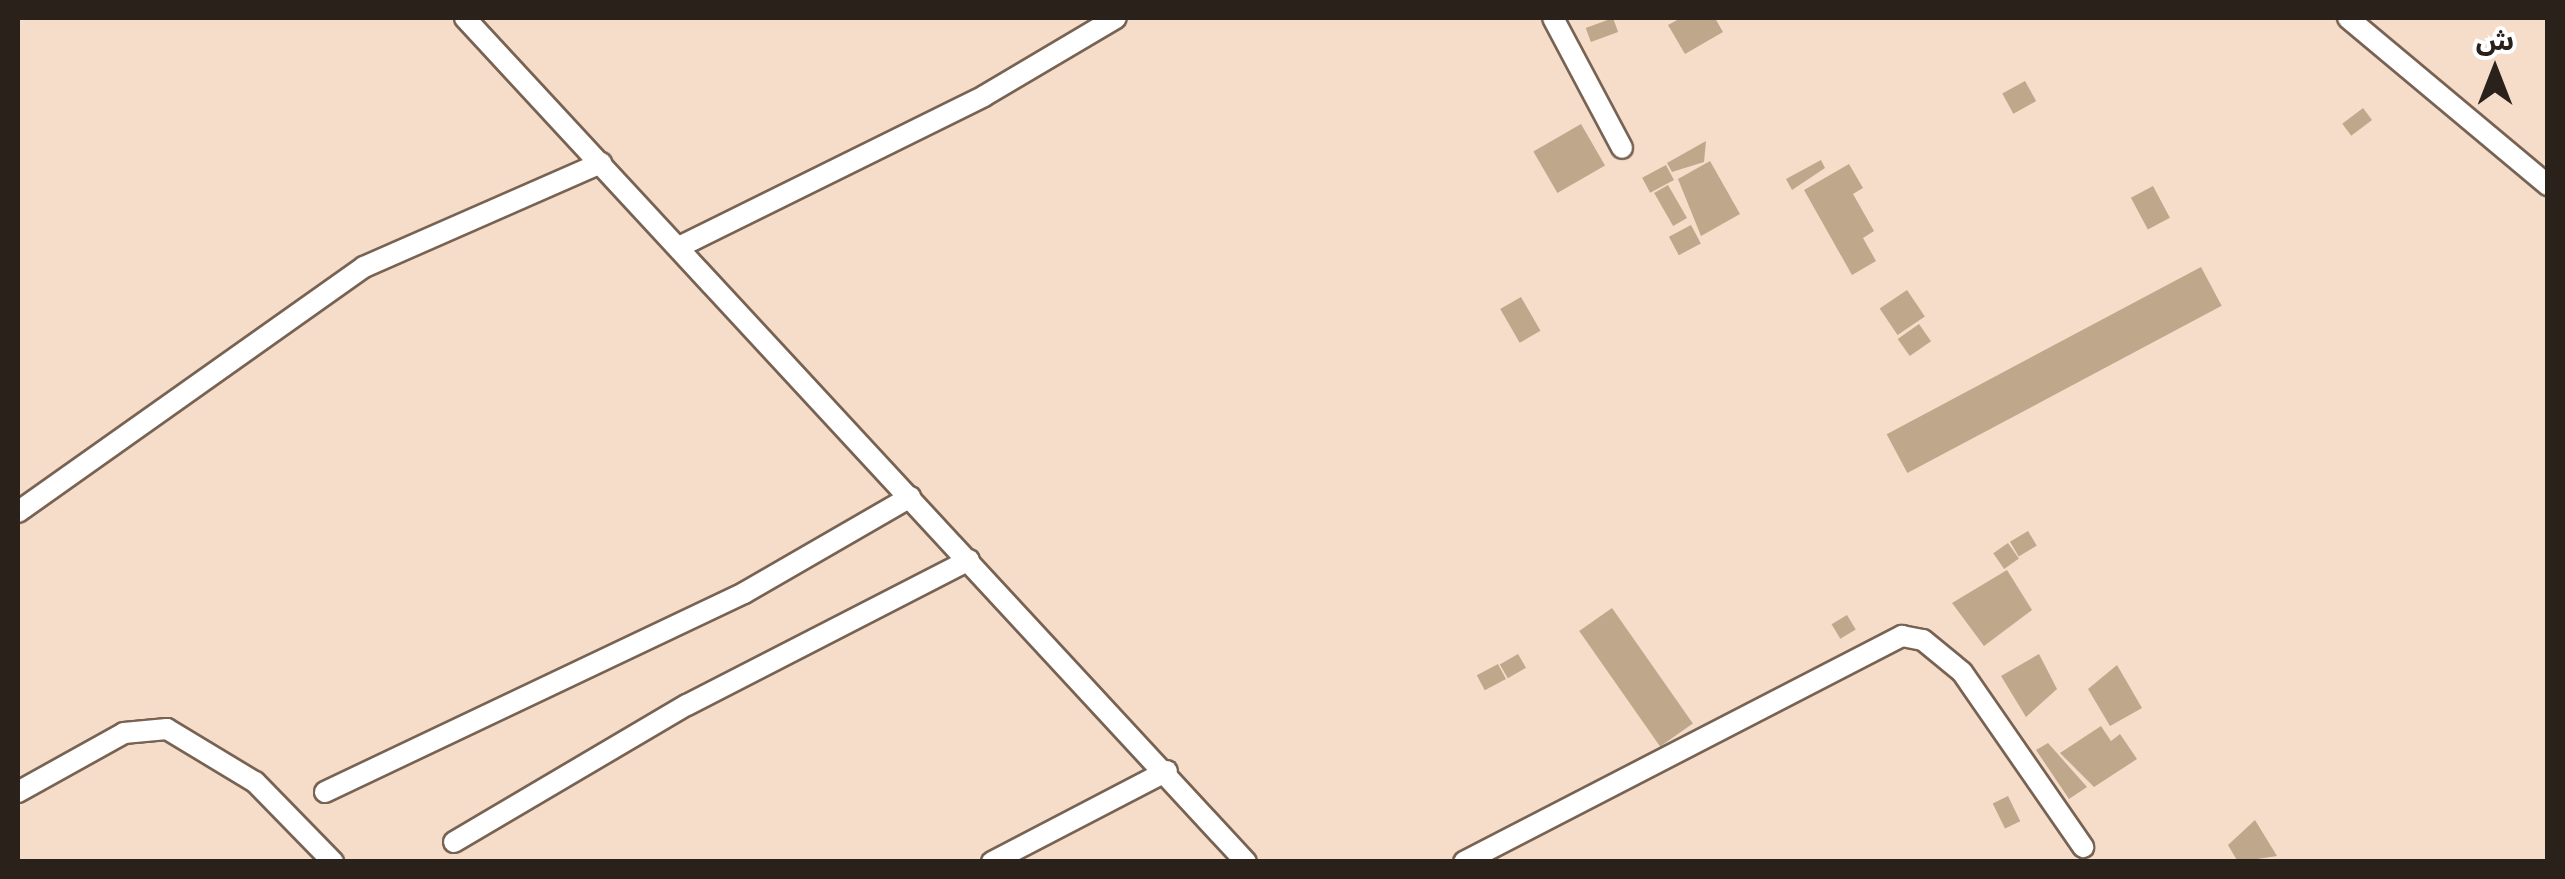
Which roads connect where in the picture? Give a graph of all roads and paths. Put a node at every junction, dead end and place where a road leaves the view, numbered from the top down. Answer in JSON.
{"nodes":[{"id":1,"x":465,"y":18,"type":"edge"},
{"id":2,"x":1116,"y":18,"type":"edge"},
{"id":3,"x":1552,"y":18,"type":"edge"},
{"id":4,"x":2348,"y":18,"type":"edge"},
{"id":5,"x":2375,"y":18,"type":"edge"},
{"id":6,"x":2375,"y":42,"type":"junction"},
{"id":7,"x":1622,"y":148,"type":"dead end"},
{"id":8,"x":601,"y":163,"type":"junction"},
{"id":9,"x":2548,"y":185,"type":"edge"},
{"id":10,"x":678,"y":247,"type":"junction"},
{"id":11,"x":910,"y":496,"type":"junction"},
{"id":12,"x":18,"y":512,"type":"edge"},
{"id":13,"x":969,"y":560,"type":"junction"},
{"id":14,"x":1168,"y":771,"type":"junction"},
{"id":15,"x":18,"y":792,"type":"edge"},
{"id":16,"x":325,"y":792,"type":"dead end"},
{"id":17,"x":454,"y":842,"type":"dead end"},
{"id":18,"x":2083,"y":847,"type":"dead end"},
{"id":19,"x":333,"y":862,"type":"edge"},
{"id":20,"x":992,"y":862,"type":"edge"},
{"id":21,"x":1246,"y":862,"type":"edge"},
{"id":22,"x":1464,"y":862,"type":"edge"}],
"edges":[{"from":1,"to":8,"type":"street"},
{"from":2,"to":10,"type":"street"},
{"from":3,"to":7,"type":"street"},
{"from":4,"to":6,"type":"street"},
{"from":5,"to":6,"type":"street"},
{"from":6,"to":9,"type":"street"},
{"from":8,"to":10,"type":"street"},
{"from":8,"to":12,"type":"street"},
{"from":10,"to":11,"type":"street"},
{"from":11,"to":13,"type":"street"},
{"from":11,"to":16,"type":"street"},
{"from":13,"to":14,"type":"street"},
{"from":13,"to":17,"type":"street"},
{"from":14,"to":20,"type":"street"},
{"from":14,"to":21,"type":"street"},
{"from":15,"to":19,"type":"street"},
{"from":18,"to":22,"type":"street"}]}
